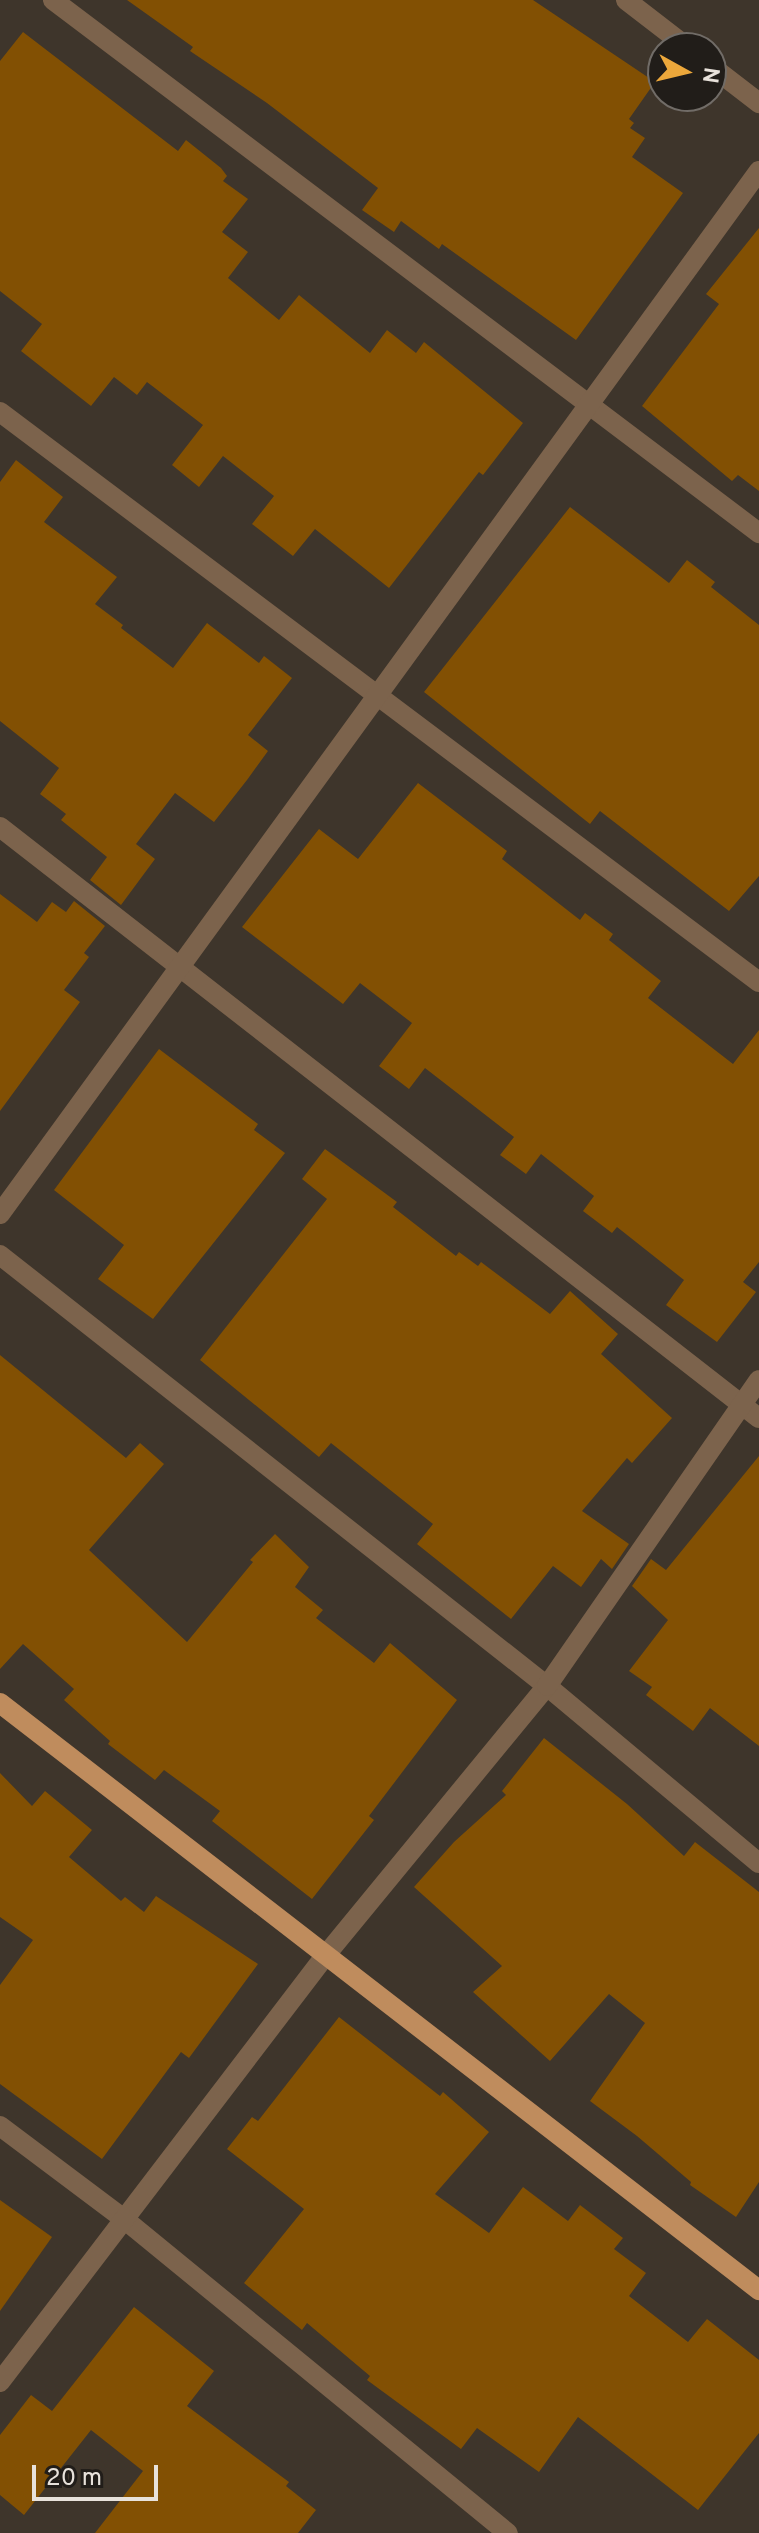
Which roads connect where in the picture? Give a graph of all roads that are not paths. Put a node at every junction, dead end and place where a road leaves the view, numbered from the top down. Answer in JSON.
{"nodes":[{"id":1,"x":53,"y":0,"type":"edge"},
{"id":2,"x":626,"y":0,"type":"edge"},
{"id":3,"x":667,"y":32,"type":"edge"},
{"id":4,"x":727,"y":78,"type":"edge"},
{"id":5,"x":759,"y":103,"type":"edge"},
{"id":6,"x":759,"y":171,"type":"edge"},
{"id":7,"x":589,"y":404,"type":"junction"},
{"id":8,"x":0,"y":412,"type":"edge"},
{"id":9,"x":759,"y":533,"type":"edge"},
{"id":10,"x":378,"y":699,"type":"junction"},
{"id":11,"x":0,"y":827,"type":"edge"},
{"id":12,"x":178,"y":968,"type":"junction"},
{"id":13,"x":759,"y":982,"type":"edge"},
{"id":14,"x":0,"y":1214,"type":"edge"},
{"id":15,"x":0,"y":1255,"type":"edge"},
{"id":16,"x":759,"y":1380,"type":"edge"},
{"id":17,"x":741,"y":1404,"type":"junction"},
{"id":18,"x":759,"y":1418,"type":"edge"},
{"id":19,"x":547,"y":1686,"type":"junction"},
{"id":20,"x":0,"y":1703,"type":"edge"},
{"id":21,"x":759,"y":1863,"type":"edge"},
{"id":22,"x":325,"y":1956,"type":"junction"},
{"id":23,"x":0,"y":2126,"type":"edge"},
{"id":24,"x":124,"y":2219,"type":"junction"},
{"id":25,"x":759,"y":2290,"type":"edge"},
{"id":26,"x":0,"y":2382,"type":"edge"},
{"id":27,"x":508,"y":2533,"type":"edge"}],
"edges":[{"from":1,"to":7,"type":"street"},
{"from":2,"to":3,"type":"street"},
{"from":4,"to":5,"type":"street"},
{"from":6,"to":7,"type":"street"},
{"from":7,"to":9,"type":"street"},
{"from":7,"to":10,"type":"street"},
{"from":8,"to":10,"type":"street"},
{"from":10,"to":12,"type":"street"},
{"from":10,"to":13,"type":"street"},
{"from":11,"to":12,"type":"street"},
{"from":12,"to":14,"type":"street"},
{"from":12,"to":17,"type":"street"},
{"from":15,"to":19,"type":"street"},
{"from":16,"to":17,"type":"street"},
{"from":17,"to":18,"type":"street"},
{"from":17,"to":19,"type":"street"},
{"from":19,"to":21,"type":"street"},
{"from":19,"to":22,"type":"street"},
{"from":20,"to":22,"type":"main road"},
{"from":22,"to":24,"type":"street"},
{"from":22,"to":25,"type":"main road"},
{"from":23,"to":24,"type":"street"},
{"from":24,"to":26,"type":"street"},
{"from":24,"to":27,"type":"street"}]}
